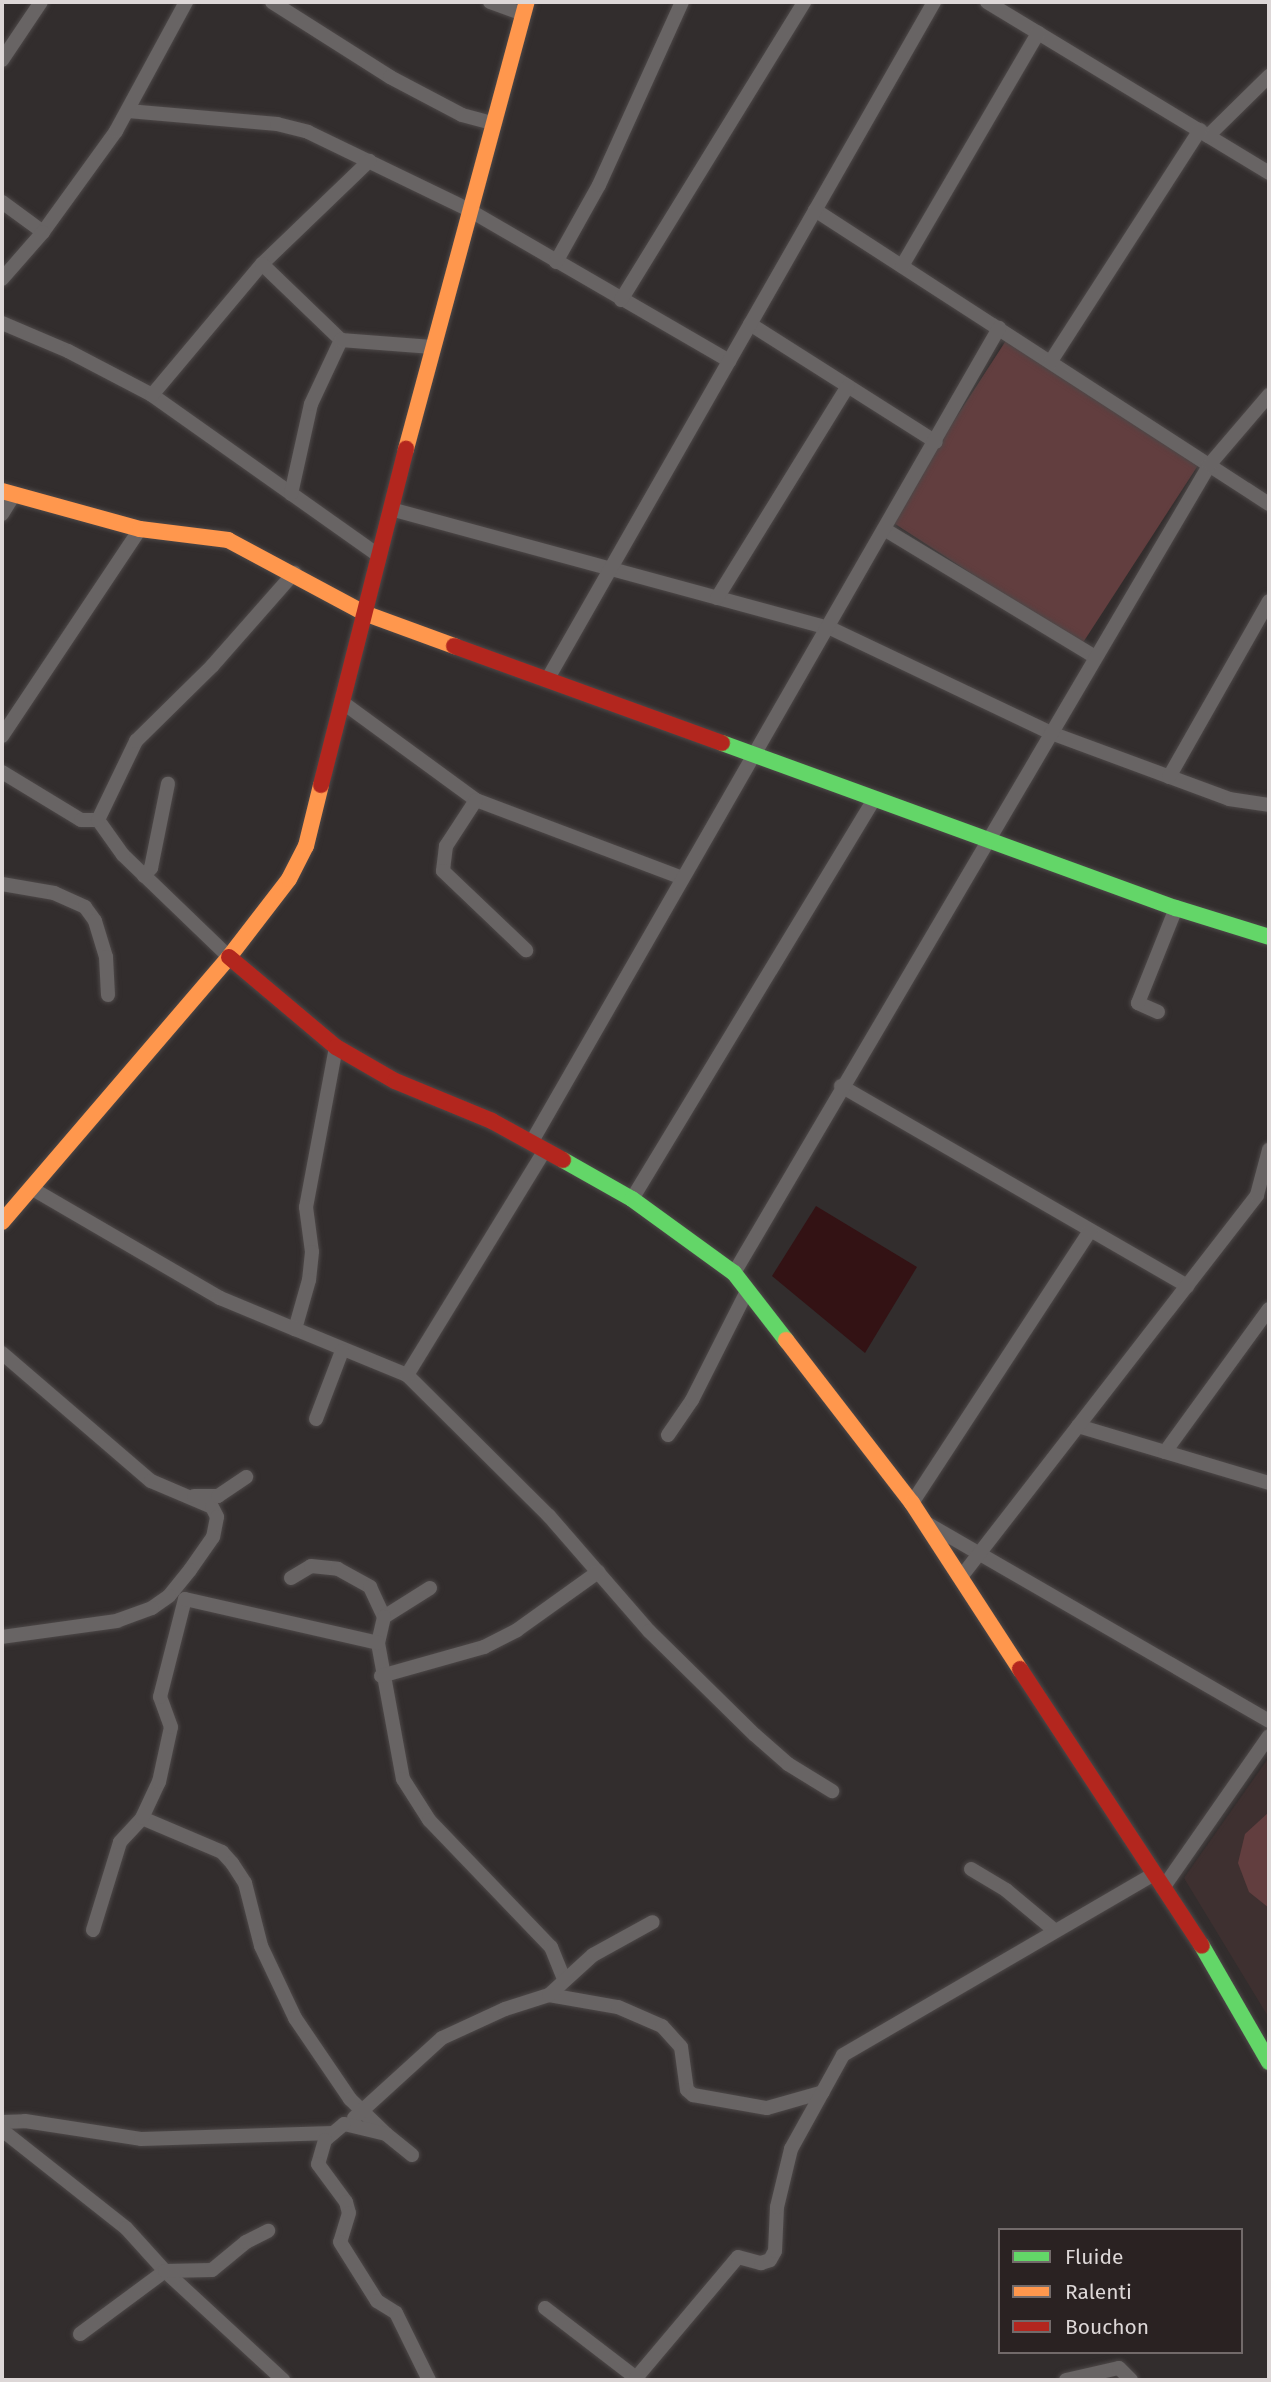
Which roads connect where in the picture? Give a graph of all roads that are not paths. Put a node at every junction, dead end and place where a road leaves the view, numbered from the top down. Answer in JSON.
{"nodes":[{"id":1,"x":41,"y":2,"type":"edge"},
{"id":2,"x":186,"y":2,"type":"edge"},
{"id":3,"x":272,"y":2,"type":"edge"},
{"id":4,"x":490,"y":2,"type":"edge"},
{"id":5,"x":682,"y":2,"type":"edge"},
{"id":6,"x":804,"y":2,"type":"edge"},
{"id":7,"x":934,"y":2,"type":"edge"},
{"id":8,"x":987,"y":2,"type":"edge"},
{"id":9,"x":525,"y":8,"type":"edge"},
{"id":10,"x":1038,"y":33,"type":"junction"},
{"id":11,"x":2,"y":60,"type":"edge"},
{"id":12,"x":1269,"y":76,"type":"edge"},
{"id":13,"x":128,"y":111,"type":"junction"},
{"id":14,"x":492,"y":123,"type":"junction"},
{"id":15,"x":1204,"y":133,"type":"junction"},
{"id":16,"x":369,"y":161,"type":"junction"},
{"id":17,"x":1269,"y":173,"type":"edge"},
{"id":18,"x":2,"y":202,"type":"edge"},
{"id":19,"x":469,"y":210,"type":"junction"},
{"id":20,"x":815,"y":210,"type":"junction"},
{"id":21,"x":43,"y":232,"type":"junction"},
{"id":22,"x":556,"y":262,"type":"junction"},
{"id":23,"x":262,"y":264,"type":"junction"},
{"id":24,"x":902,"y":266,"type":"junction"},
{"id":25,"x":2,"y":279,"type":"edge"},
{"id":26,"x":621,"y":300,"type":"junction"},
{"id":27,"x":2,"y":323,"type":"edge"},
{"id":28,"x":751,"y":324,"type":"junction"},
{"id":29,"x":999,"y":328,"type":"junction"},
{"id":30,"x":341,"y":340,"type":"junction"},
{"id":31,"x":432,"y":347,"type":"junction"},
{"id":32,"x":729,"y":361,"type":"junction"},
{"id":33,"x":1051,"y":362,"type":"junction"},
{"id":34,"x":848,"y":386,"type":"junction"},
{"id":35,"x":152,"y":395,"type":"junction"},
{"id":36,"x":1269,"y":396,"type":"edge"},
{"id":37,"x":936,"y":442,"type":"junction"},
{"id":38,"x":1210,"y":464,"type":"junction"},
{"id":39,"x":8,"y":493,"type":"edge"},
{"id":40,"x":291,"y":494,"type":"junction"},
{"id":41,"x":1269,"y":504,"type":"edge"},
{"id":42,"x":391,"y":509,"type":"junction"},
{"id":43,"x":2,"y":514,"type":"edge"},
{"id":44,"x":140,"y":529,"type":"junction"},
{"id":45,"x":884,"y":530,"type":"junction"},
{"id":46,"x":379,"y":556,"type":"junction"},
{"id":47,"x":613,"y":570,"type":"junction"},
{"id":48,"x":294,"y":573,"type":"junction"},
{"id":49,"x":717,"y":598,"type":"junction"},
{"id":50,"x":1269,"y":601,"type":"edge"},
{"id":51,"x":364,"y":614,"type":"junction"},
{"id":52,"x":830,"y":628,"type":"junction"},
{"id":53,"x":1094,"y":656,"type":"junction"},
{"id":54,"x":547,"y":680,"type":"junction"},
{"id":55,"x":342,"y":702,"type":"junction"},
{"id":56,"x":1051,"y":733,"type":"junction"},
{"id":57,"x":2,"y":736,"type":"edge"},
{"id":58,"x":755,"y":755,"type":"junction"},
{"id":59,"x":2,"y":772,"type":"edge"},
{"id":60,"x":1169,"y":777,"type":"junction"},
{"id":61,"x":168,"y":784,"type":"dead end"},
{"id":62,"x":874,"y":799,"type":"junction"},
{"id":63,"x":476,"y":800,"type":"junction"},
{"id":64,"x":1269,"y":805,"type":"edge"},
{"id":65,"x":99,"y":820,"type":"junction"},
{"id":66,"x":989,"y":840,"type":"junction"},
{"id":67,"x":144,"y":876,"type":"junction"},
{"id":68,"x":682,"y":878,"type":"junction"},
{"id":69,"x":2,"y":884,"type":"edge"},
{"id":70,"x":1176,"y":908,"type":"junction"},
{"id":71,"x":1269,"y":937,"type":"edge"},
{"id":72,"x":526,"y":950,"type":"dead end"},
{"id":73,"x":229,"y":957,"type":"junction"},
{"id":74,"x":108,"y":995,"type":"dead end"},
{"id":75,"x":1158,"y":1012,"type":"dead end"},
{"id":76,"x":337,"y":1047,"type":"junction"},
{"id":77,"x":841,"y":1086,"type":"junction"},
{"id":78,"x":538,"y":1147,"type":"junction"},
{"id":79,"x":1269,"y":1150,"type":"edge"},
{"id":80,"x":31,"y":1188,"type":"junction"},
{"id":81,"x":632,"y":1199,"type":"junction"},
{"id":82,"x":2,"y":1222,"type":"edge"},
{"id":83,"x":1090,"y":1231,"type":"junction"},
{"id":84,"x":734,"y":1273,"type":"junction"},
{"id":85,"x":1187,"y":1286,"type":"junction"},
{"id":86,"x":747,"y":1291,"type":"junction"},
{"id":87,"x":1269,"y":1309,"type":"edge"},
{"id":88,"x":295,"y":1329,"type":"junction"},
{"id":89,"x":342,"y":1351,"type":"junction"},
{"id":90,"x":2,"y":1353,"type":"edge"},
{"id":91,"x":407,"y":1375,"type":"junction"},
{"id":92,"x":316,"y":1419,"type":"dead end"},
{"id":93,"x":1078,"y":1426,"type":"junction"},
{"id":94,"x":668,"y":1435,"type":"dead end"},
{"id":95,"x":1165,"y":1452,"type":"junction"},
{"id":96,"x":246,"y":1477,"type":"dead end"},
{"id":97,"x":1269,"y":1483,"type":"edge"},
{"id":98,"x":215,"y":1501,"type":"junction"},
{"id":99,"x":912,"y":1503,"type":"junction"},
{"id":100,"x":926,"y":1524,"type":"junction"},
{"id":101,"x":979,"y":1554,"type":"junction"},
{"id":102,"x":598,"y":1572,"type":"junction"},
{"id":103,"x":961,"y":1577,"type":"junction"},
{"id":104,"x":290,"y":1578,"type":"dead end"},
{"id":105,"x":430,"y":1588,"type":"dead end"},
{"id":106,"x":169,"y":1596,"type":"junction"},
{"id":107,"x":185,"y":1599,"type":"junction"},
{"id":108,"x":384,"y":1617,"type":"junction"},
{"id":109,"x":2,"y":1637,"type":"edge"},
{"id":110,"x":378,"y":1643,"type":"junction"},
{"id":111,"x":381,"y":1676,"type":"junction"},
{"id":112,"x":1269,"y":1721,"type":"edge"},
{"id":113,"x":1269,"y":1736,"type":"edge"},
{"id":114,"x":832,"y":1791,"type":"dead end"},
{"id":115,"x":142,"y":1818,"type":"junction"},
{"id":116,"x":971,"y":1869,"type":"dead end"},
{"id":117,"x":1158,"y":1881,"type":"junction"},
{"id":118,"x":653,"y":1922,"type":"dead end"},
{"id":119,"x":93,"y":1930,"type":"dead end"},
{"id":120,"x":1054,"y":1930,"type":"junction"},
{"id":121,"x":564,"y":1979,"type":"junction"},
{"id":122,"x":549,"y":1995,"type":"junction"},
{"id":123,"x":1269,"y":2062,"type":"edge"},
{"id":124,"x":822,"y":2092,"type":"junction"},
{"id":125,"x":361,"y":2114,"type":"junction"},
{"id":126,"x":2,"y":2122,"type":"edge"},
{"id":127,"x":338,"y":2129,"type":"junction"},
{"id":128,"x":2,"y":2130,"type":"edge"},
{"id":129,"x":386,"y":2134,"type":"junction"},
{"id":130,"x":412,"y":2155,"type":"dead end"},
{"id":131,"x":268,"y":2231,"type":"dead end"},
{"id":132,"x":165,"y":2271,"type":"junction"},
{"id":133,"x":545,"y":2308,"type":"dead end"},
{"id":134,"x":80,"y":2334,"type":"dead end"},
{"id":135,"x":638,"y":2379,"type":"edge"},
{"id":136,"x":283,"y":2380,"type":"edge"},
{"id":137,"x":429,"y":2380,"type":"edge"},
{"id":138,"x":1066,"y":2380,"type":"edge"},
{"id":139,"x":1131,"y":2380,"type":"edge"}],
"edges":[{"from":1,"to":11,"type":"street"},
{"from":2,"to":13,"type":"street"},
{"from":3,"to":14,"type":"street"},
{"from":4,"to":9,"type":"street"},
{"from":5,"to":22,"type":"street"},
{"from":6,"to":26,"type":"street"},
{"from":7,"to":20,"type":"street"},
{"from":8,"to":10,"type":"street"},
{"from":9,"to":14,"type":"street"},
{"from":10,"to":15,"type":"street"},
{"from":10,"to":24,"type":"street"},
{"from":12,"to":15,"type":"street"},
{"from":13,"to":16,"type":"street"},
{"from":13,"to":21,"type":"street"},
{"from":14,"to":19,"type":"street"},
{"from":15,"to":17,"type":"street"},
{"from":15,"to":33,"type":"street"},
{"from":16,"to":19,"type":"street"},
{"from":16,"to":23,"type":"street"},
{"from":18,"to":21,"type":"street"},
{"from":19,"to":22,"type":"street"},
{"from":19,"to":31,"type":"street"},
{"from":20,"to":24,"type":"street"},
{"from":20,"to":28,"type":"street"},
{"from":21,"to":25,"type":"street"},
{"from":22,"to":26,"type":"street"},
{"from":23,"to":30,"type":"street"},
{"from":23,"to":35,"type":"street"},
{"from":24,"to":29,"type":"street"},
{"from":26,"to":32,"type":"street"},
{"from":27,"to":35,"type":"street"},
{"from":28,"to":32,"type":"street"},
{"from":28,"to":34,"type":"street"},
{"from":29,"to":33,"type":"street"},
{"from":29,"to":37,"type":"street"},
{"from":30,"to":31,"type":"street"},
{"from":30,"to":40,"type":"street"},
{"from":31,"to":42,"type":"street"},
{"from":32,"to":47,"type":"street"},
{"from":33,"to":38,"type":"street"},
{"from":34,"to":37,"type":"street"},
{"from":34,"to":49,"type":"street"},
{"from":35,"to":40,"type":"street"},
{"from":36,"to":38,"type":"street"},
{"from":37,"to":45,"type":"street"},
{"from":38,"to":41,"type":"street"},
{"from":38,"to":53,"type":"street"},
{"from":39,"to":43,"type":"street"},
{"from":39,"to":44,"type":"street"},
{"from":40,"to":46,"type":"street"},
{"from":42,"to":46,"type":"street"},
{"from":42,"to":47,"type":"street"},
{"from":44,"to":48,"type":"street"},
{"from":44,"to":57,"type":"street"},
{"from":45,"to":52,"type":"street"},
{"from":45,"to":53,"type":"street"},
{"from":46,"to":51,"type":"street"},
{"from":47,"to":49,"type":"street"},
{"from":47,"to":54,"type":"street"},
{"from":48,"to":51,"type":"street"},
{"from":48,"to":65,"type":"street"},
{"from":49,"to":52,"type":"street"},
{"from":50,"to":60,"type":"street"},
{"from":51,"to":54,"type":"street"},
{"from":51,"to":55,"type":"street"},
{"from":52,"to":56,"type":"street"},
{"from":52,"to":58,"type":"street"},
{"from":53,"to":56,"type":"street"},
{"from":54,"to":58,"type":"street"},
{"from":55,"to":63,"type":"street"},
{"from":55,"to":73,"type":"street"},
{"from":56,"to":60,"type":"street"},
{"from":56,"to":66,"type":"street"},
{"from":58,"to":62,"type":"street"},
{"from":58,"to":68,"type":"street"},
{"from":59,"to":65,"type":"street"},
{"from":60,"to":64,"type":"street"},
{"from":61,"to":67,"type":"street"},
{"from":62,"to":66,"type":"street"},
{"from":62,"to":81,"type":"street"},
{"from":63,"to":68,"type":"street"},
{"from":63,"to":72,"type":"street"},
{"from":65,"to":67,"type":"street"},
{"from":66,"to":70,"type":"street"},
{"from":66,"to":77,"type":"street"},
{"from":67,"to":73,"type":"street"},
{"from":68,"to":78,"type":"street"},
{"from":69,"to":74,"type":"street"},
{"from":70,"to":71,"type":"street"},
{"from":70,"to":75,"type":"street"},
{"from":73,"to":76,"type":"street"},
{"from":73,"to":80,"type":"street"},
{"from":76,"to":78,"type":"street"},
{"from":76,"to":88,"type":"street"},
{"from":77,"to":83,"type":"street"},
{"from":77,"to":84,"type":"street"},
{"from":78,"to":81,"type":"street"},
{"from":78,"to":91,"type":"street"},
{"from":79,"to":85,"type":"street"},
{"from":80,"to":82,"type":"street"},
{"from":80,"to":88,"type":"street"},
{"from":81,"to":84,"type":"street"},
{"from":83,"to":85,"type":"street"},
{"from":83,"to":99,"type":"street"},
{"from":84,"to":86,"type":"street"},
{"from":85,"to":93,"type":"street"},
{"from":86,"to":94,"type":"street"},
{"from":86,"to":99,"type":"street"},
{"from":87,"to":95,"type":"street"},
{"from":88,"to":89,"type":"street"},
{"from":89,"to":91,"type":"street"},
{"from":89,"to":92,"type":"street"},
{"from":90,"to":98,"type":"street"},
{"from":91,"to":102,"type":"street"},
{"from":93,"to":95,"type":"street"},
{"from":93,"to":101,"type":"street"},
{"from":95,"to":97,"type":"street"},
{"from":96,"to":98,"type":"street"},
{"from":98,"to":106,"type":"street"},
{"from":99,"to":100,"type":"street"},
{"from":100,"to":101,"type":"street"},
{"from":100,"to":103,"type":"street"},
{"from":101,"to":103,"type":"street"},
{"from":101,"to":112,"type":"street"},
{"from":102,"to":111,"type":"street"},
{"from":102,"to":114,"type":"street"},
{"from":103,"to":117,"type":"street"},
{"from":104,"to":108,"type":"street"},
{"from":105,"to":108,"type":"street"},
{"from":106,"to":107,"type":"street"},
{"from":106,"to":109,"type":"street"},
{"from":107,"to":110,"type":"street"},
{"from":107,"to":115,"type":"street"},
{"from":108,"to":110,"type":"street"},
{"from":110,"to":111,"type":"street"},
{"from":111,"to":121,"type":"street"},
{"from":113,"to":117,"type":"street"},
{"from":115,"to":119,"type":"street"},
{"from":115,"to":125,"type":"street"},
{"from":116,"to":120,"type":"street"},
{"from":117,"to":120,"type":"street"},
{"from":117,"to":123,"type":"street"},
{"from":118,"to":121,"type":"street"},
{"from":120,"to":124,"type":"street"},
{"from":121,"to":122,"type":"street"},
{"from":122,"to":124,"type":"street"},
{"from":122,"to":125,"type":"street"},
{"from":124,"to":135,"type":"street"},
{"from":125,"to":127,"type":"street"},
{"from":125,"to":129,"type":"street"},
{"from":126,"to":127,"type":"street"},
{"from":127,"to":129,"type":"street"},
{"from":127,"to":137,"type":"street"},
{"from":128,"to":132,"type":"street"},
{"from":129,"to":130,"type":"street"},
{"from":131,"to":132,"type":"street"},
{"from":132,"to":134,"type":"street"},
{"from":132,"to":136,"type":"street"},
{"from":133,"to":135,"type":"street"},
{"from":138,"to":139,"type":"street"}]}
